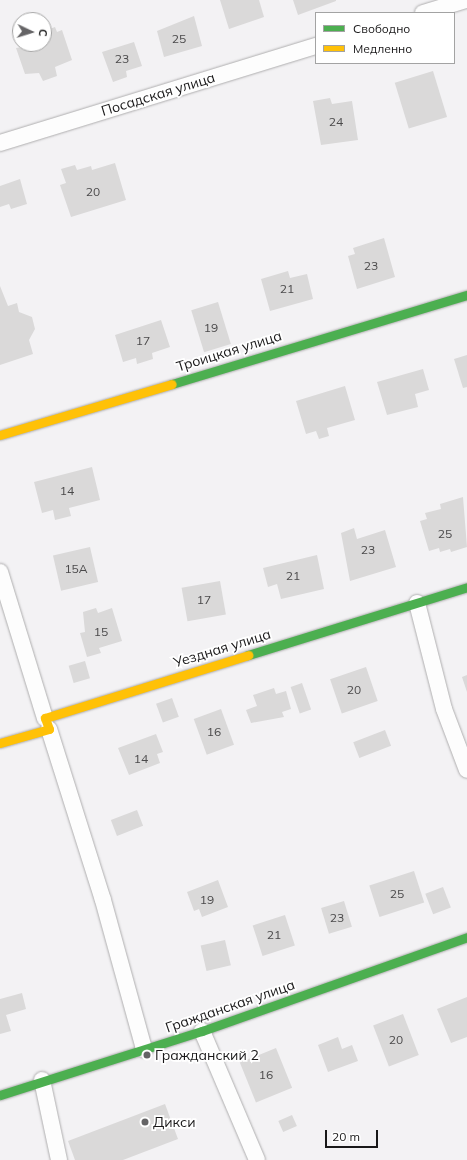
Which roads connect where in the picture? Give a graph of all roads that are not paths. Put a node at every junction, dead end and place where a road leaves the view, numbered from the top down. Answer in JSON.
{"nodes":[{"id":1,"x":466,"y":0,"type":"edge"},
{"id":2,"x":426,"y":12,"type":"edge"},
{"id":3,"x":315,"y":46,"type":"edge"},
{"id":4,"x":0,"y":143,"type":"edge"},
{"id":5,"x":467,"y":295,"type":"edge"},
{"id":6,"x":0,"y":435,"type":"edge"},
{"id":7,"x":0,"y":572,"type":"edge"},
{"id":8,"x":467,"y":587,"type":"edge"},
{"id":9,"x":417,"y":603,"type":"junction"},
{"id":10,"x":47,"y":723,"type":"junction"},
{"id":11,"x":0,"y":743,"type":"edge"},
{"id":12,"x":467,"y":770,"type":"edge"},
{"id":13,"x":467,"y":937,"type":"edge"},
{"id":14,"x":202,"y":1031,"type":"junction"},
{"id":15,"x":144,"y":1049,"type":"junction"},
{"id":16,"x":42,"y":1080,"type":"junction"},
{"id":17,"x":0,"y":1095,"type":"edge"},
{"id":18,"x":59,"y":1160,"type":"edge"},
{"id":19,"x":257,"y":1160,"type":"edge"}],
"edges":[{"from":1,"to":2,"type":"street"},
{"from":3,"to":4,"type":"street","name":"Посадская улица"},
{"from":5,"to":6,"type":"street","name":"Троицкая улица"},
{"from":7,"to":10,"type":"street"},
{"from":8,"to":9,"type":"street","name":"Уездная улица"},
{"from":9,"to":10,"type":"street","name":"Уездная улица"},
{"from":9,"to":12,"type":"street"},
{"from":10,"to":11,"type":"street","name":"Уездная улица"},
{"from":10,"to":15,"type":"street"},
{"from":13,"to":14,"type":"street","name":"Гражданская улица"},
{"from":14,"to":15,"type":"street","name":"Гражданская улица"},
{"from":14,"to":19,"type":"street"},
{"from":15,"to":16,"type":"street","name":"Гражданская улица"},
{"from":16,"to":17,"type":"street","name":"Гражданская улица"},
{"from":16,"to":18,"type":"street"}]}
